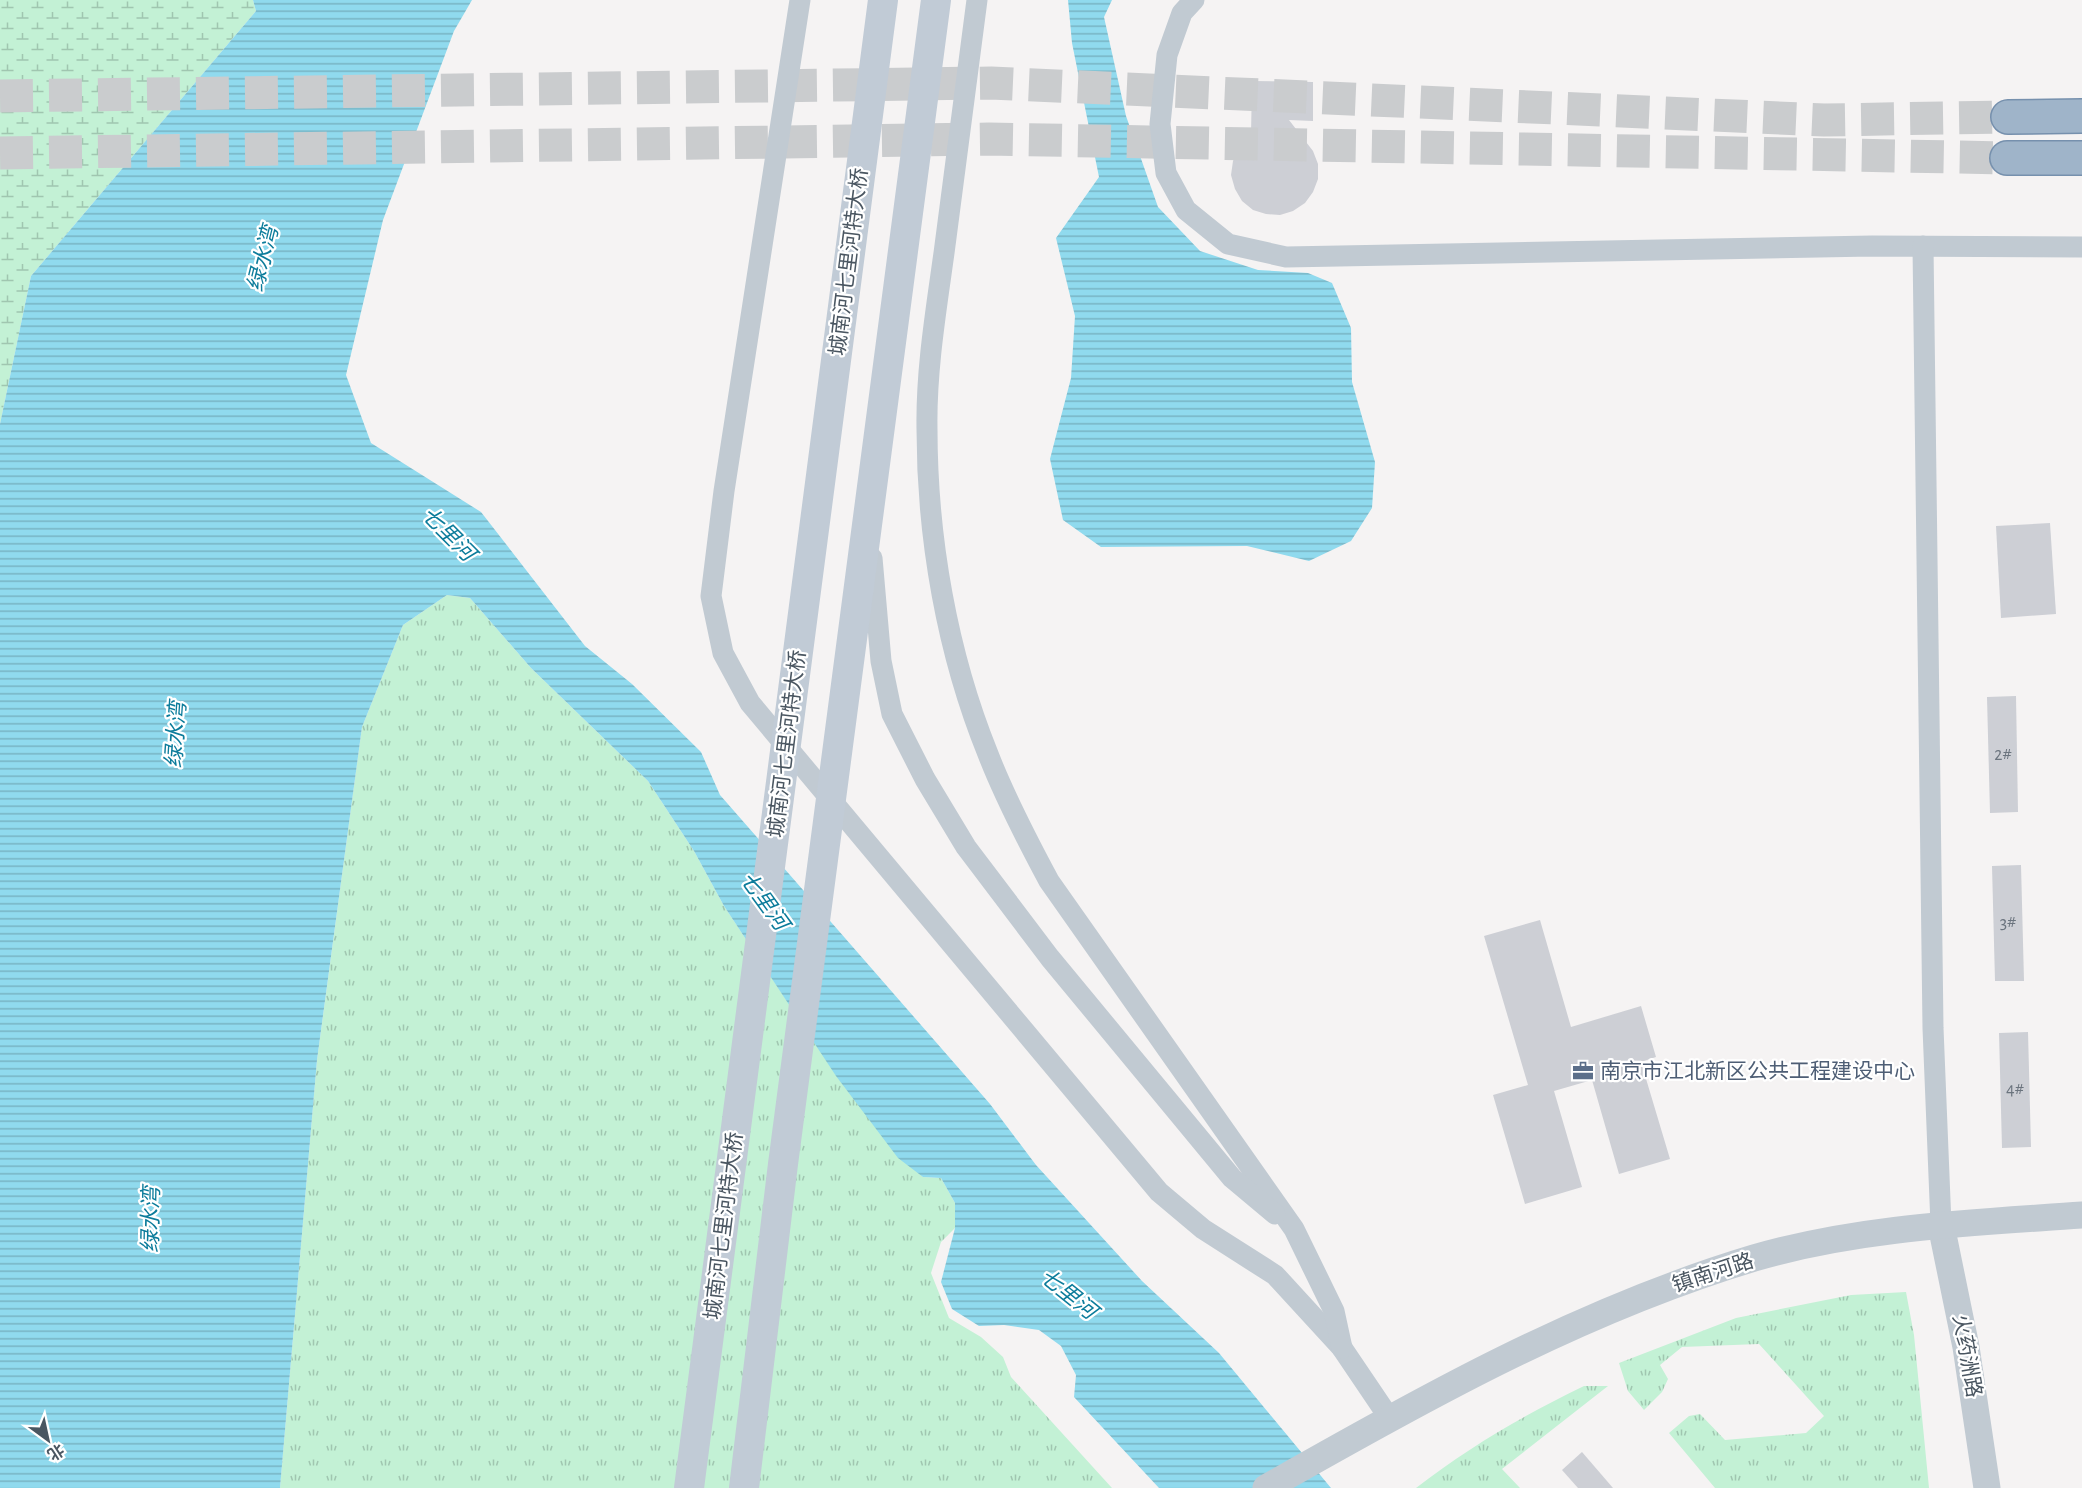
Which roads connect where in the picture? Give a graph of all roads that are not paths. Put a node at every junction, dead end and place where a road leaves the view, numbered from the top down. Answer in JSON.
{"nodes":[{"id":1,"x":800,"y":0,"type":"edge"},
{"id":2,"x":883,"y":0,"type":"edge"},
{"id":3,"x":936,"y":0,"type":"edge"},
{"id":4,"x":977,"y":0,"type":"edge"},
{"id":5,"x":1194,"y":0,"type":"edge"},
{"id":6,"x":2082,"y":116,"type":"edge"},
{"id":7,"x":2008,"y":117,"type":"tunnel mouth"},
{"id":8,"x":2007,"y":158,"type":"tunnel mouth"},
{"id":9,"x":2082,"y":158,"type":"edge"},
{"id":10,"x":1923,"y":246,"type":"junction"},
{"id":11,"x":2082,"y":247,"type":"edge"},
{"id":12,"x":869,"y":520,"type":"junction"},
{"id":13,"x":2082,"y":1215,"type":"edge"},
{"id":14,"x":1941,"y":1225,"type":"junction"},
{"id":15,"x":1294,"y":1229,"type":"junction"},
{"id":16,"x":1342,"y":1348,"type":"junction"},
{"id":17,"x":1381,"y":1423,"type":"junction"},
{"id":18,"x":689,"y":1488,"type":"edge"},
{"id":19,"x":744,"y":1488,"type":"edge"},
{"id":20,"x":1266,"y":1488,"type":"edge"},
{"id":21,"x":1987,"y":1488,"type":"edge"}],
"edges":[{"from":1,"to":16,"type":"street"},
{"from":2,"to":18,"type":"main road","name":"城南河七里河特大桥","bridge":true},
{"from":3,"to":12,"type":"main road","bridge":true},
{"from":4,"to":15,"type":"street"},
{"from":5,"to":10,"type":"street"},
{"from":6,"to":7,"type":"highway"},
{"from":8,"to":9,"type":"highway"},
{"from":10,"to":11,"type":"street"},
{"from":10,"to":14,"type":"street"},
{"from":12,"to":15,"type":"street"},
{"from":12,"to":19,"type":"main road","bridge":true},
{"from":13,"to":14,"type":"street","name":"镇南河路"},
{"from":14,"to":17,"type":"street","name":"镇南河路"},
{"from":14,"to":21,"type":"street","name":"火药洲路"},
{"from":15,"to":16,"type":"street"},
{"from":16,"to":17,"type":"street"},
{"from":17,"to":20,"type":"street","name":"镇南河路"}]}
